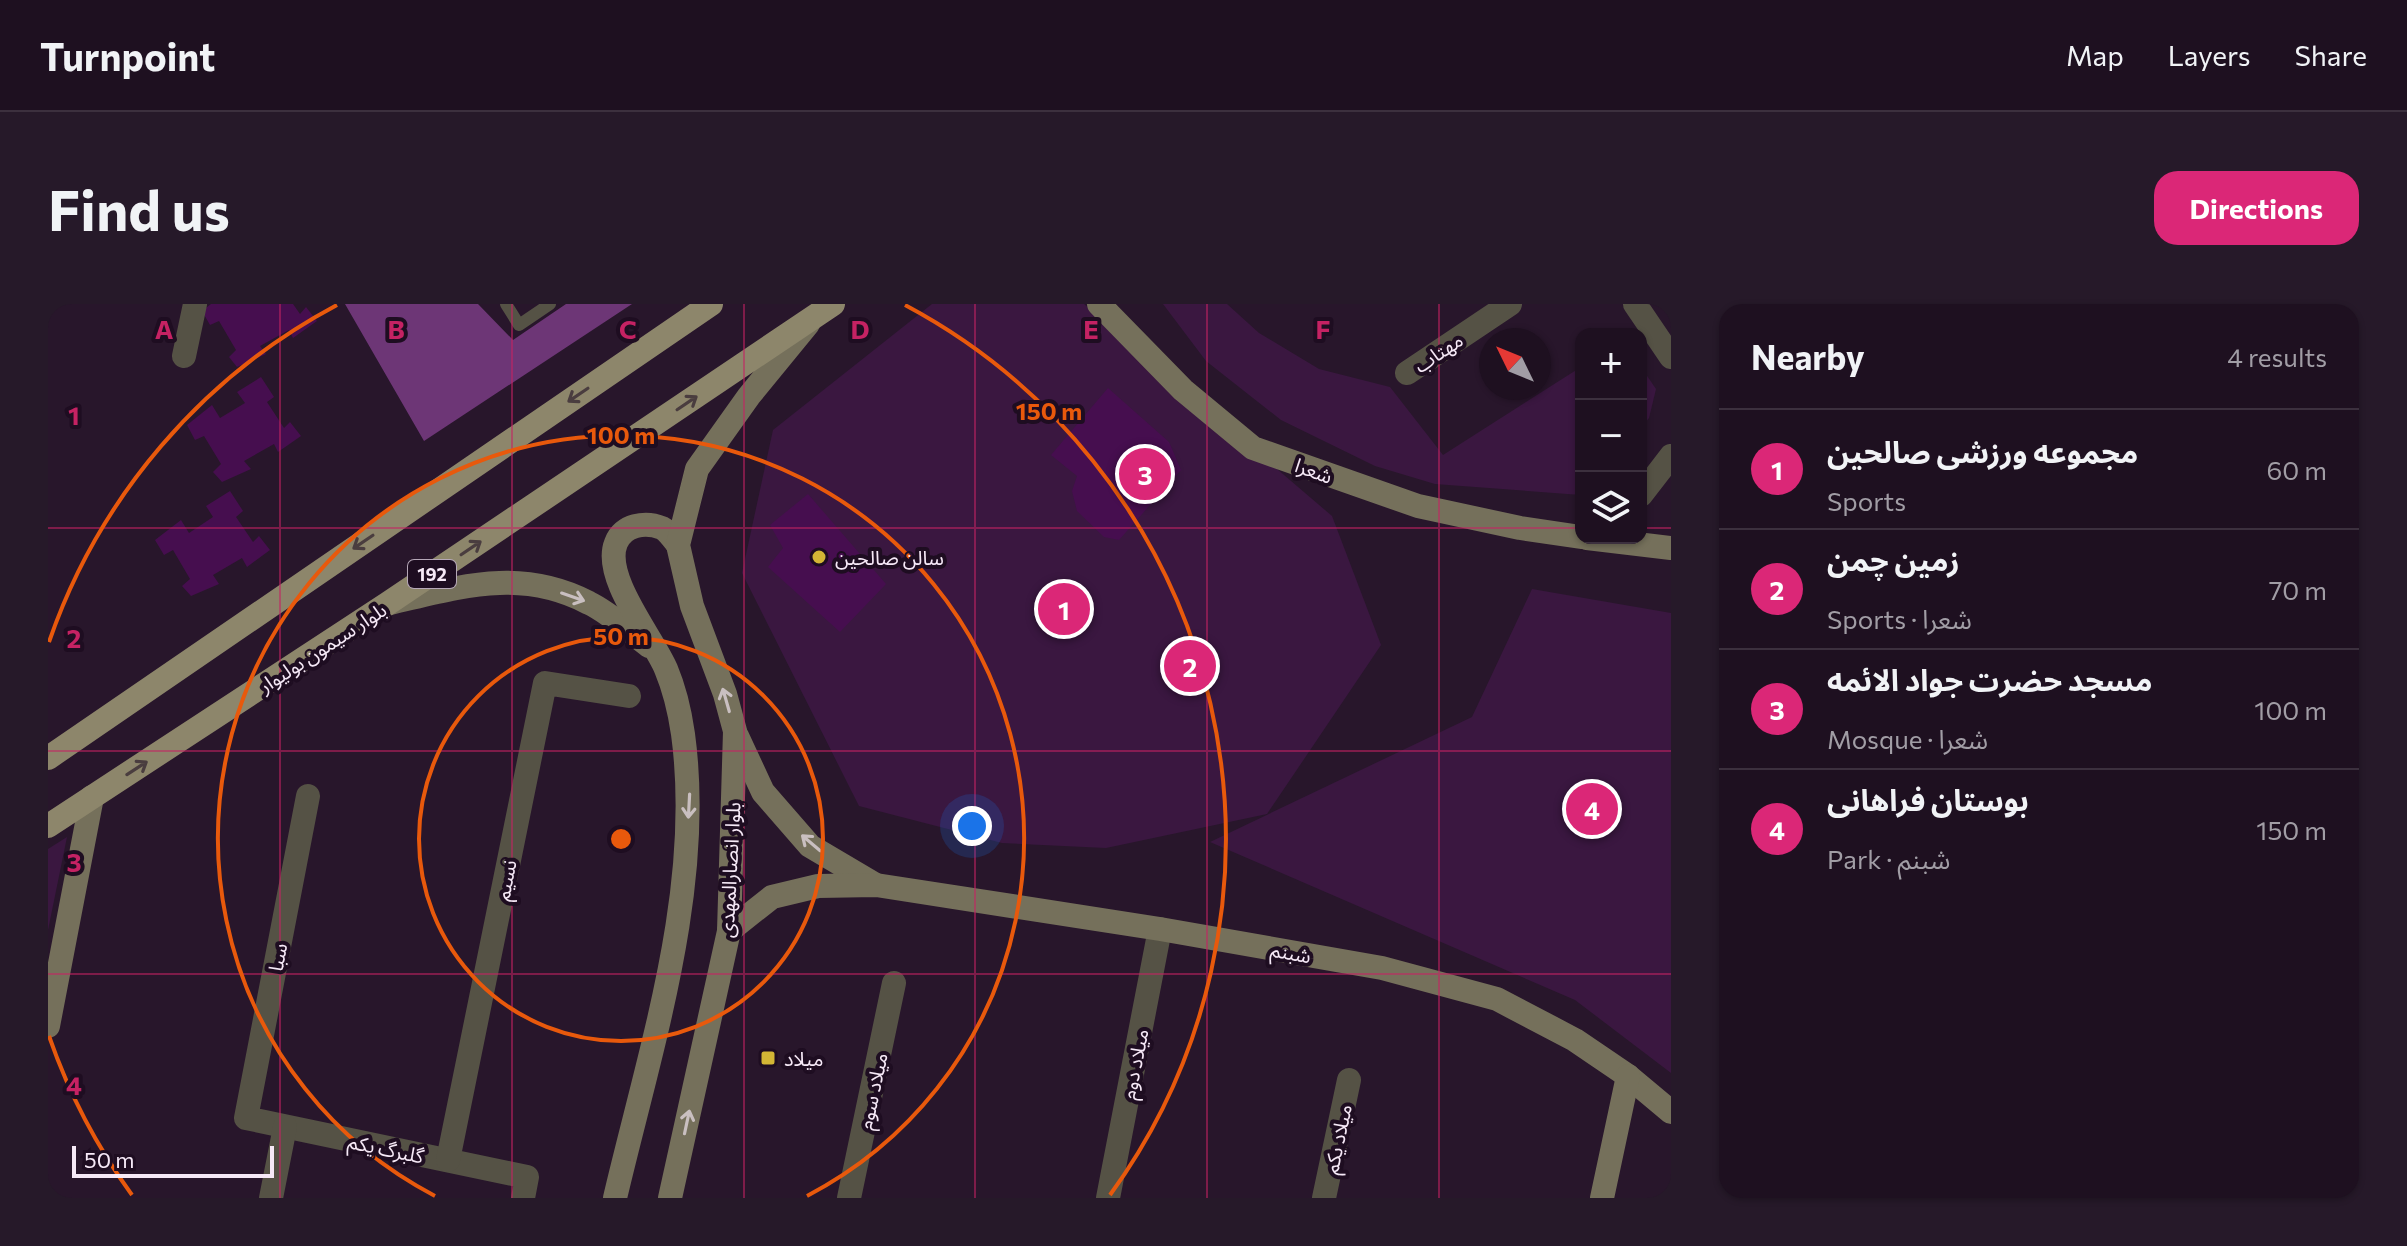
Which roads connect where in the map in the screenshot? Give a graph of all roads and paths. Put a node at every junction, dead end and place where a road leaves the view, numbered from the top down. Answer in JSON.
{"nodes":[{"id":1,"x":195,"y":304,"type":"edge"},
{"id":2,"x":506,"y":304,"type":"edge"},
{"id":3,"x":550,"y":304,"type":"edge"},
{"id":4,"x":711,"y":304,"type":"edge"},
{"id":5,"x":1099,"y":304,"type":"edge"},
{"id":6,"x":1510,"y":304,"type":"edge"},
{"id":7,"x":1635,"y":304,"type":"edge"},
{"id":8,"x":823,"y":311,"type":"edge"},
{"id":9,"x":184,"y":356,"type":"dead end"},
{"id":10,"x":1671,"y":357,"type":"edge"},
{"id":11,"x":1407,"y":373,"type":"dead end"},
{"id":12,"x":1671,"y":456,"type":"edge"},
{"id":13,"x":1647,"y":487,"type":"edge"},
{"id":14,"x":1575,"y":536,"type":"edge"},
{"id":15,"x":1640,"y":544,"type":"edge"},
{"id":16,"x":678,"y":545,"type":"junction"},
{"id":17,"x":1671,"y":548,"type":"edge"},
{"id":18,"x":387,"y":604,"type":"junction"},
{"id":19,"x":655,"y":650,"type":"junction"},
{"id":20,"x":629,"y":696,"type":"dead end"},
{"id":21,"x":735,"y":731,"type":"junction"},
{"id":22,"x":48,"y":758,"type":"edge"},
{"id":23,"x":308,"y":796,"type":"dead end"},
{"id":24,"x":92,"y":797,"type":"junction"},
{"id":25,"x":48,"y":826,"type":"edge"},
{"id":26,"x":876,"y":885,"type":"junction"},
{"id":27,"x":1160,"y":929,"type":"junction"},
{"id":28,"x":729,"y":931,"type":"junction"},
{"id":29,"x":894,"y":983,"type":"dead end"},
{"id":30,"x":48,"y":1026,"type":"edge"},
{"id":31,"x":1628,"y":1076,"type":"junction"},
{"id":32,"x":1349,"y":1080,"type":"dead end"},
{"id":33,"x":1671,"y":1112,"type":"edge"},
{"id":34,"x":246,"y":1118,"type":"joint"},
{"id":35,"x":285,"y":1127,"type":"junction"},
{"id":36,"x":448,"y":1160,"type":"junction"},
{"id":37,"x":525,"y":1188,"type":"edge"},
{"id":38,"x":271,"y":1198,"type":"edge"},
{"id":39,"x":615,"y":1198,"type":"edge"},
{"id":40,"x":670,"y":1198,"type":"edge"},
{"id":41,"x":849,"y":1198,"type":"edge"},
{"id":42,"x":1108,"y":1198,"type":"edge"},
{"id":43,"x":1324,"y":1198,"type":"edge"},
{"id":44,"x":1602,"y":1198,"type":"edge"}],
"edges":[{"from":1,"to":9,"type":"street"},
{"from":2,"to":3,"type":"lane"},
{"from":4,"to":22,"type":"main road","one_way":true},
{"from":5,"to":14,"type":"street","name":"شعرا"},
{"from":6,"to":11,"type":"street","name":"مهتاب"},
{"from":7,"to":10,"type":"street"},
{"from":8,"to":16,"type":"street"},
{"from":18,"to":8,"type":"main road","name":"بلوار سیمون بولیوار","number":"192","one_way":true},
{"from":12,"to":13,"type":"street"},
{"from":15,"to":17,"type":"street"},
{"from":16,"to":19,"type":"street"},
{"from":21,"to":16,"type":"street","name":"بلوار انصارالمهدی","one_way":true},
{"from":18,"to":19,"type":"street","one_way":true},
{"from":24,"to":18,"type":"main road","name":"بلوار سیمون بولیوار","number":"192","one_way":true},
{"from":19,"to":39,"type":"street","one_way":true},
{"from":20,"to":36,"type":"street","name":"نسیم"},
{"from":26,"to":21,"type":"street","one_way":true},
{"from":21,"to":28,"type":"street","name":"بلوار انصارالمهدی"},
{"from":23,"to":34,"type":"street","name":"سبا"},
{"from":24,"to":25,"type":"main road","name":"بلوار سیمون بولیوار","number":"192"},
{"from":24,"to":30,"type":"street"},
{"from":26,"to":27,"type":"street","name":"شبنم"},
{"from":26,"to":28,"type":"street"},
{"from":27,"to":31,"type":"street","name":"شبنم"},
{"from":27,"to":42,"type":"street","name":"میلاد دوم"},
{"from":40,"to":28,"type":"street","name":"بلوار انصارالمهدی","one_way":true},
{"from":29,"to":41,"type":"street","name":"میلاد سوم"},
{"from":31,"to":33,"type":"street","name":"شبنم"},
{"from":31,"to":44,"type":"street"},
{"from":32,"to":43,"type":"street","name":"میلاد یکم"},
{"from":34,"to":35,"type":"street","name":"گلبرگ یکم"},
{"from":35,"to":36,"type":"street","name":"گلبرگ یکم"},
{"from":35,"to":38,"type":"street"},
{"from":36,"to":37,"type":"street","name":"گلبرگ یکم"}]}
